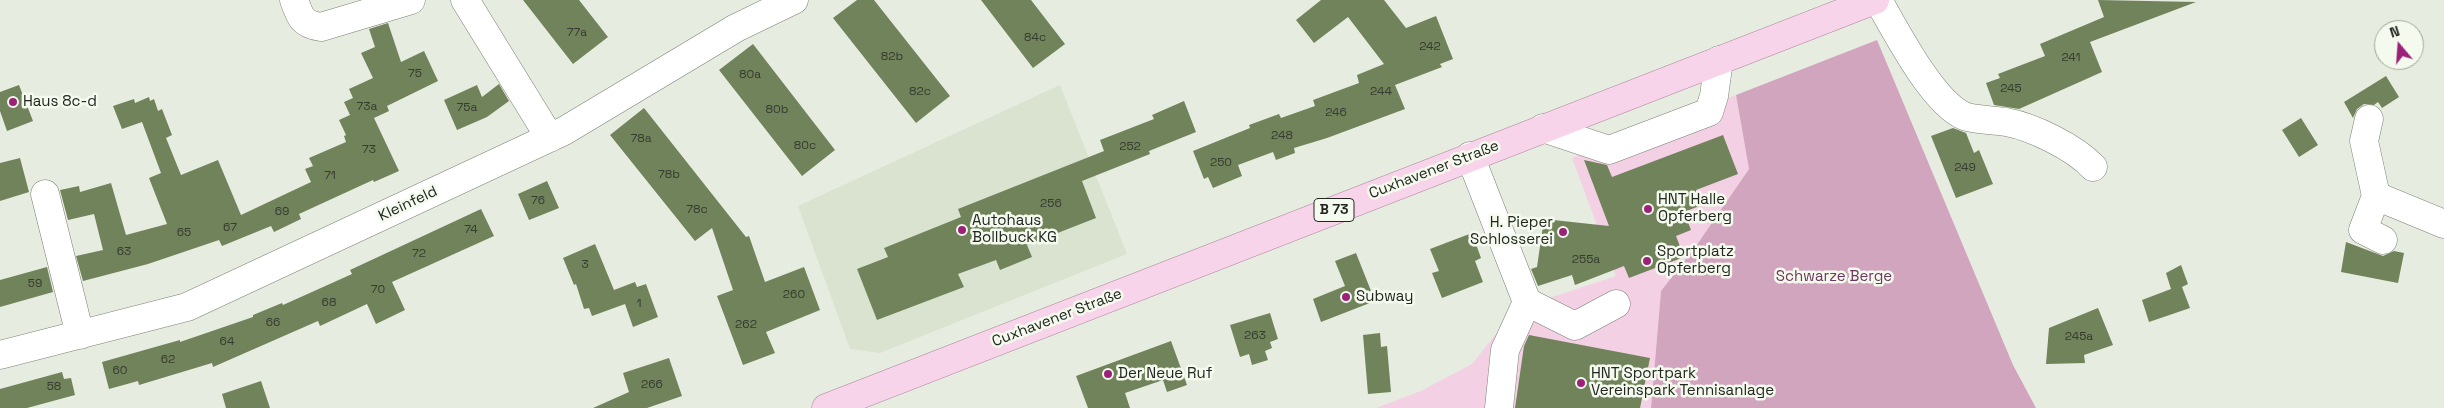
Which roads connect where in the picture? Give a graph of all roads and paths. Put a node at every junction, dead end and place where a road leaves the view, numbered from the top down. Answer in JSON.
{"nodes":[{"id":1,"x":294,"y":0,"type":"edge"},
{"id":2,"x":411,"y":0,"type":"edge"},
{"id":3,"x":466,"y":0,"type":"edge"},
{"id":4,"x":794,"y":0,"type":"edge"},
{"id":5,"x":1877,"y":0,"type":"edge"},
{"id":6,"x":1719,"y":60,"type":"junction"},
{"id":7,"x":2369,"y":120,"type":"dead end"},
{"id":8,"x":1543,"y":128,"type":"junction"},
{"id":9,"x":550,"y":138,"type":"junction"},
{"id":10,"x":1470,"y":156,"type":"junction"},
{"id":11,"x":2093,"y":167,"type":"dead end"},
{"id":12,"x":45,"y":194,"type":"dead end"},
{"id":13,"x":2376,"y":196,"type":"junction"},
{"id":14,"x":2444,"y":224,"type":"edge"},
{"id":15,"x":2383,"y":240,"type":"dead end"},
{"id":16,"x":1527,"y":302,"type":"junction"},
{"id":17,"x":1616,"y":304,"type":"dead end"},
{"id":18,"x":80,"y":335,"type":"junction"},
{"id":19,"x":0,"y":355,"type":"edge"},
{"id":20,"x":826,"y":408,"type":"edge"},
{"id":21,"x":1499,"y":408,"type":"edge"}],
"edges":[{"from":1,"to":2,"type":"street"},
{"from":3,"to":9,"type":"street"},
{"from":4,"to":9,"type":"street","name":"Kleinfeld"},
{"from":5,"to":6,"type":"main road","name":"Cuxhavener Straße","number":"B 73"},
{"from":5,"to":11,"type":"street"},
{"from":6,"to":8,"type":"main road","name":"Cuxhavener Straße","number":"B 73"},
{"from":6,"to":8,"type":"street"},
{"from":7,"to":13,"type":"street"},
{"from":8,"to":10,"type":"main road","name":"Cuxhavener Straße","number":"B 73"},
{"from":9,"to":18,"type":"street","name":"Kleinfeld"},
{"from":10,"to":16,"type":"street"},
{"from":10,"to":20,"type":"main road","name":"Cuxhavener Straße","number":"B 73"},
{"from":12,"to":18,"type":"street"},
{"from":13,"to":14,"type":"street"},
{"from":13,"to":15,"type":"street"},
{"from":16,"to":17,"type":"street"},
{"from":16,"to":21,"type":"street"},
{"from":18,"to":19,"type":"street","name":"Kleinfeld"}]}
